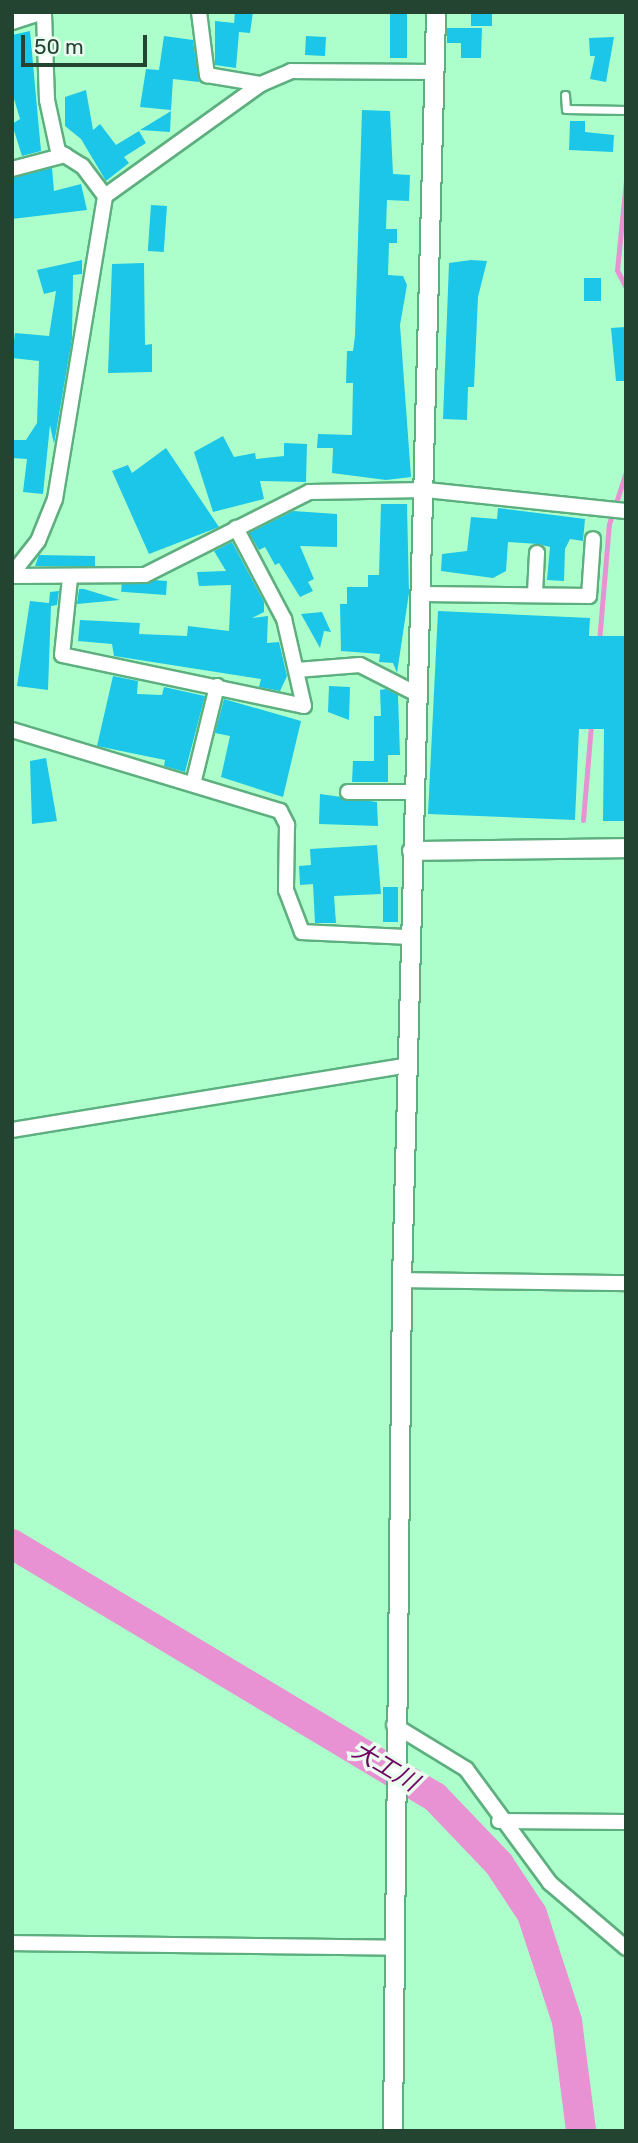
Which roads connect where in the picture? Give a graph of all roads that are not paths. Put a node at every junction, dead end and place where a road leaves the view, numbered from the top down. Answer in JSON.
{"nodes":[{"id":1,"x":44,"y":12,"type":"edge"},
{"id":2,"x":199,"y":12,"type":"edge"},
{"id":3,"x":436,"y":12,"type":"edge"},
{"id":4,"x":12,"y":22,"type":"edge"},
{"id":5,"x":433,"y":72,"type":"junction"},
{"id":6,"x":261,"y":84,"type":"junction"},
{"id":7,"x":565,"y":95,"type":"dead end"},
{"id":8,"x":626,"y":110,"type":"edge"},
{"id":9,"x":65,"y":155,"type":"junction"},
{"id":10,"x":12,"y":169,"type":"edge"},
{"id":11,"x":105,"y":196,"type":"junction"},
{"id":12,"x":426,"y":490,"type":"junction"},
{"id":13,"x":626,"y":511,"type":"edge"},
{"id":14,"x":236,"y":528,"type":"junction"},
{"id":15,"x":593,"y":539,"type":"dead end"},
{"id":16,"x":537,"y":553,"type":"dead end"},
{"id":17,"x":12,"y":575,"type":"edge"},
{"id":18,"x":70,"y":578,"type":"junction"},
{"id":19,"x":535,"y":593,"type":"junction"},
{"id":20,"x":424,"y":594,"type":"junction"},
{"id":21,"x":297,"y":670,"type":"junction"},
{"id":22,"x":217,"y":686,"type":"junction"},
{"id":23,"x":419,"y":695,"type":"junction"},
{"id":24,"x":12,"y":730,"type":"edge"},
{"id":25,"x":193,"y":784,"type":"junction"},
{"id":26,"x":348,"y":792,"type":"dead end"},
{"id":27,"x":414,"y":792,"type":"junction"},
{"id":28,"x":626,"y":848,"type":"edge"},
{"id":29,"x":412,"y":851,"type":"junction"},
{"id":30,"x":410,"y":937,"type":"junction"},
{"id":31,"x":408,"y":1065,"type":"junction"},
{"id":32,"x":12,"y":1130,"type":"edge"},
{"id":33,"x":402,"y":1280,"type":"junction"},
{"id":34,"x":626,"y":1283,"type":"edge"},
{"id":35,"x":394,"y":1725,"type":"junction"},
{"id":36,"x":499,"y":1821,"type":"junction"},
{"id":37,"x":626,"y":1822,"type":"edge"},
{"id":38,"x":12,"y":1943,"type":"edge"},
{"id":39,"x":394,"y":1948,"type":"junction"},
{"id":40,"x":626,"y":1948,"type":"edge"},
{"id":41,"x":393,"y":2131,"type":"edge"}],
"edges":[{"from":1,"to":4,"type":"street"},
{"from":1,"to":9,"type":"street"},
{"from":2,"to":6,"type":"street"},
{"from":3,"to":5,"type":"street"},
{"from":5,"to":6,"type":"street"},
{"from":5,"to":12,"type":"street"},
{"from":6,"to":11,"type":"street"},
{"from":7,"to":8,"type":"lane"},
{"from":9,"to":10,"type":"street"},
{"from":9,"to":11,"type":"street"},
{"from":11,"to":17,"type":"street"},
{"from":12,"to":13,"type":"street"},
{"from":12,"to":14,"type":"street"},
{"from":12,"to":20,"type":"street"},
{"from":14,"to":18,"type":"street"},
{"from":14,"to":21,"type":"street"},
{"from":15,"to":19,"type":"street"},
{"from":16,"to":19,"type":"street"},
{"from":17,"to":18,"type":"street"},
{"from":18,"to":22,"type":"street"},
{"from":19,"to":20,"type":"street"},
{"from":20,"to":23,"type":"street"},
{"from":21,"to":22,"type":"street"},
{"from":21,"to":23,"type":"street"},
{"from":22,"to":25,"type":"street"},
{"from":23,"to":27,"type":"street"},
{"from":24,"to":25,"type":"street"},
{"from":25,"to":30,"type":"street"},
{"from":26,"to":27,"type":"street"},
{"from":27,"to":29,"type":"street"},
{"from":28,"to":29,"type":"street"},
{"from":29,"to":30,"type":"street"},
{"from":30,"to":31,"type":"street"},
{"from":31,"to":32,"type":"street"},
{"from":31,"to":33,"type":"street"},
{"from":33,"to":34,"type":"street"},
{"from":33,"to":35,"type":"street"},
{"from":35,"to":36,"type":"street"},
{"from":35,"to":39,"type":"street"},
{"from":36,"to":37,"type":"street"},
{"from":36,"to":40,"type":"street"},
{"from":38,"to":39,"type":"street"},
{"from":39,"to":41,"type":"street"}]}
